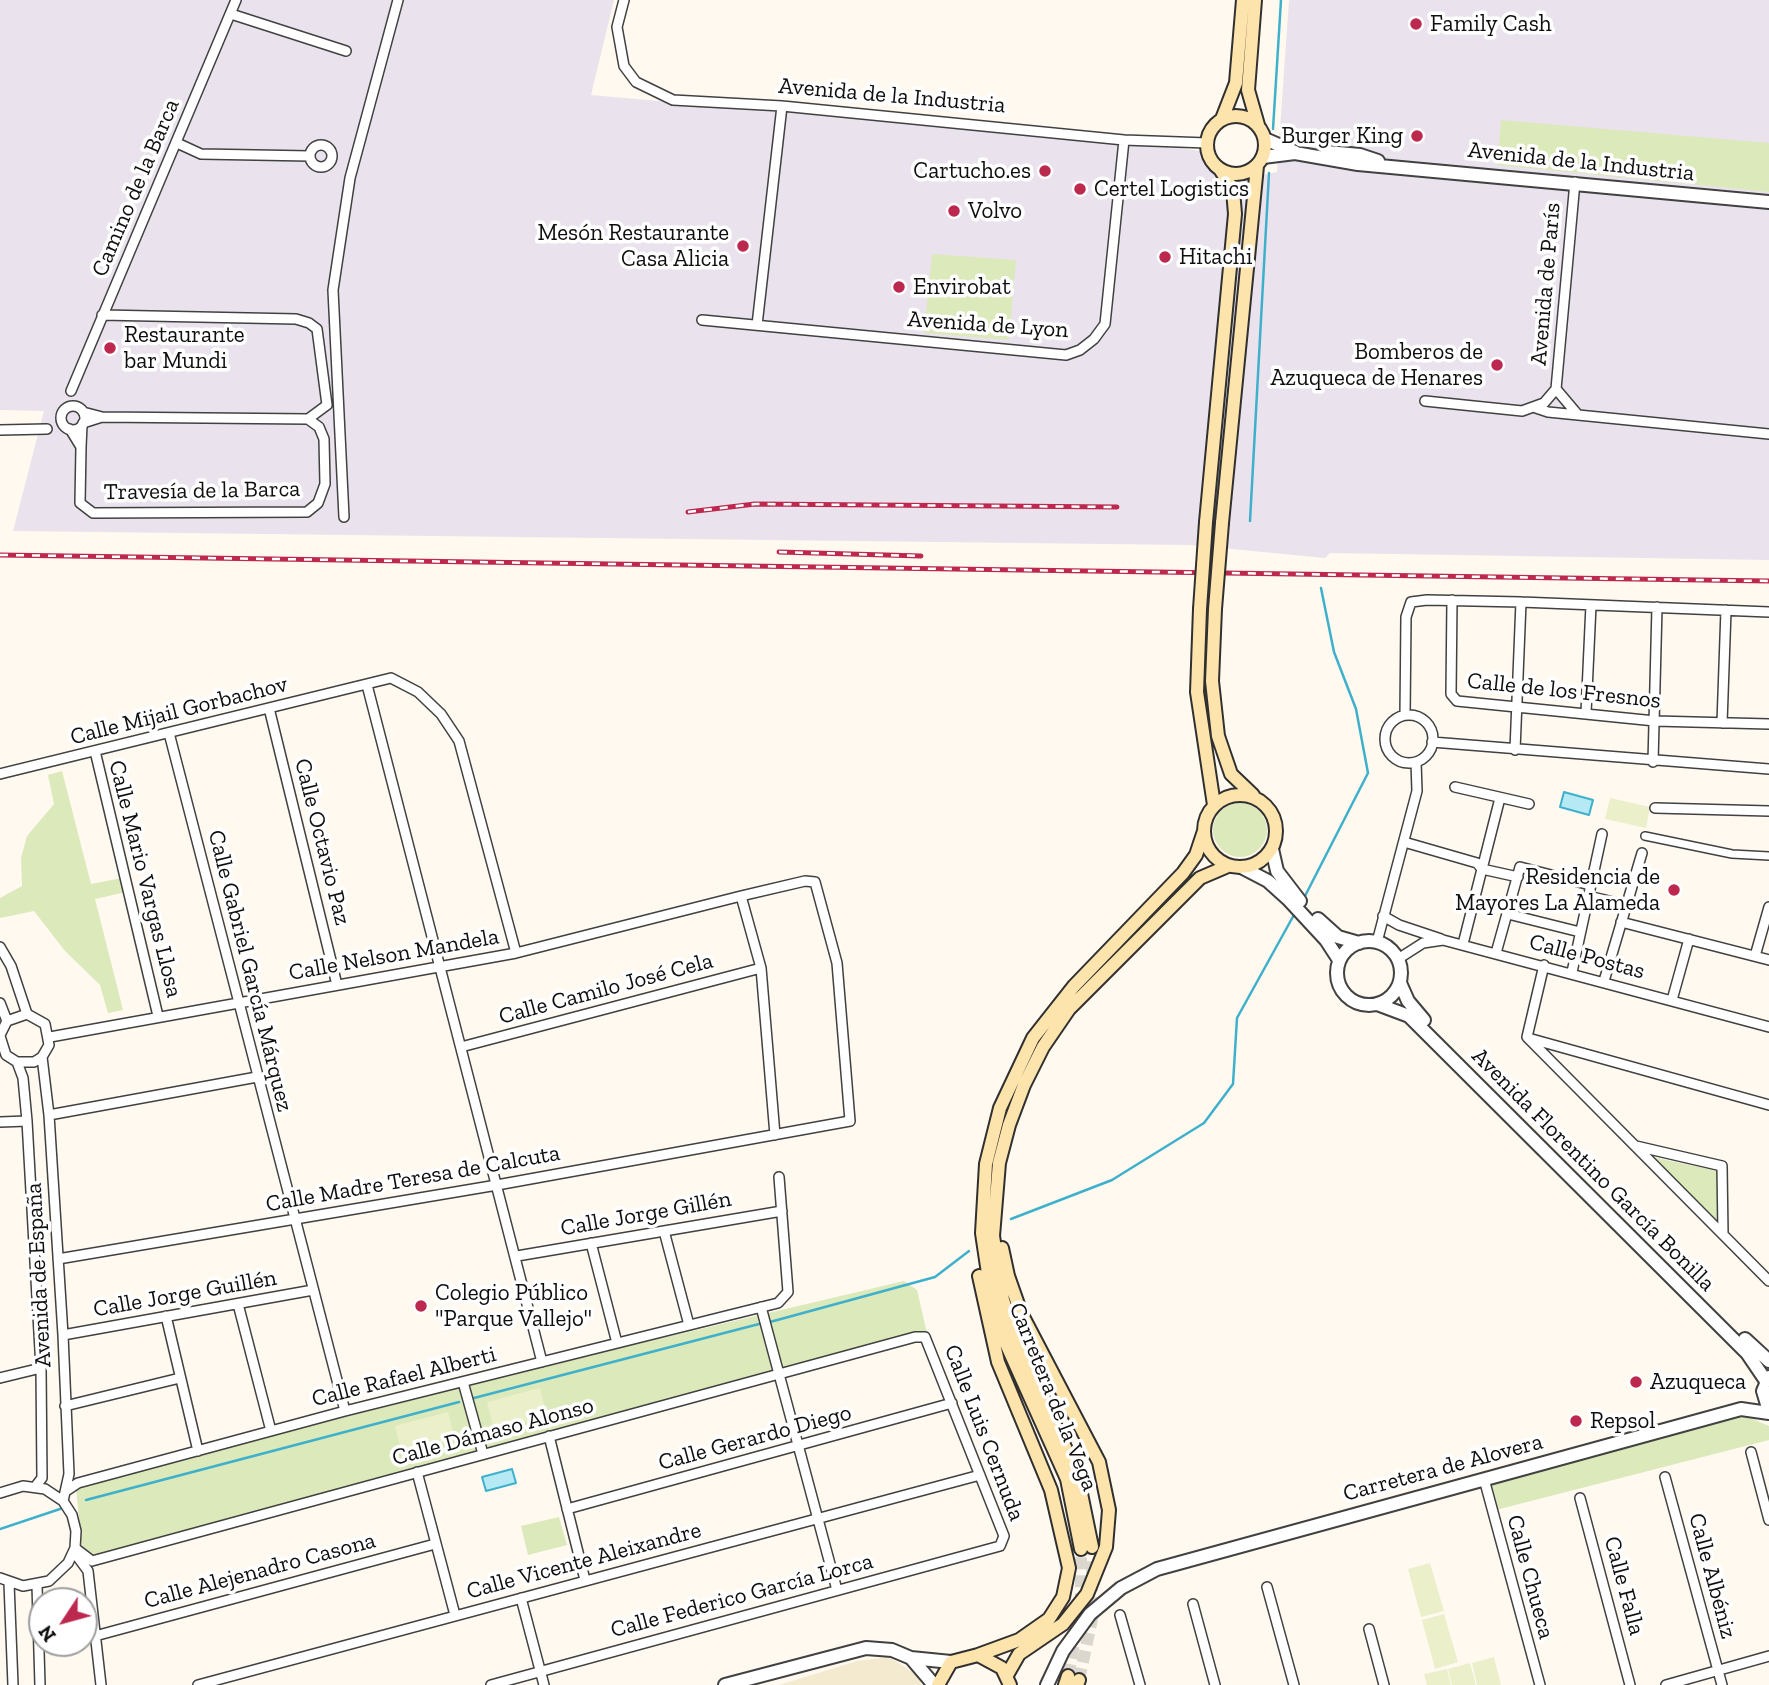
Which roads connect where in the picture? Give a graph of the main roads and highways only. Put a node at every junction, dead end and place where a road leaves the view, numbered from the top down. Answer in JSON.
{"nodes":[{"id":1,"x":1243,"y":0,"type":"edge"},
{"id":2,"x":1255,"y":0,"type":"edge"},
{"id":3,"x":1222,"y":119,"type":"junction"},
{"id":4,"x":1258,"y":125,"type":"junction"},
{"id":5,"x":1260,"y":162,"type":"junction"},
{"id":6,"x":1220,"y":169,"type":"junction"},
{"id":7,"x":1259,"y":800,"type":"junction"},
{"id":8,"x":1214,"y":805,"type":"junction"},
{"id":9,"x":1204,"y":831,"type":"junction"},
{"id":10,"x":1228,"y":866,"type":"junction"},
{"id":11,"x":983,"y":1183,"type":"junction"},
{"id":12,"x":995,"y":1208,"type":"junction"},
{"id":13,"x":978,"y":1655,"type":"junction"},
{"id":14,"x":1010,"y":1681,"type":"edge"},
{"id":15,"x":936,"y":1685,"type":"edge"}],
"edges":[{"from":1,"to":3,"type":"main road"},
{"from":2,"to":4,"type":"main road"},
{"from":3,"to":4,"type":"main road"},
{"from":3,"to":6,"type":"main road"},
{"from":4,"to":5,"type":"main road"},
{"from":5,"to":6,"type":"main road"},
{"from":5,"to":7,"type":"main road","bridge":true},
{"from":6,"to":8,"type":"main road","bridge":true},
{"from":7,"to":8,"type":"main road"},
{"from":7,"to":10,"type":"main road"},
{"from":8,"to":9,"type":"main road"},
{"from":9,"to":10,"type":"main road"},
{"from":9,"to":11,"type":"main road","name":"Carretera de la Vega"},
{"from":10,"to":12,"type":"main road","name":"Carretera de la Vega"},
{"from":11,"to":12,"type":"main road","name":"Carretera de la Vega"},
{"from":11,"to":13,"type":"main road"},
{"from":12,"to":14,"type":"main road"},
{"from":13,"to":14,"type":"main road"},
{"from":13,"to":15,"type":"main road"}]}
